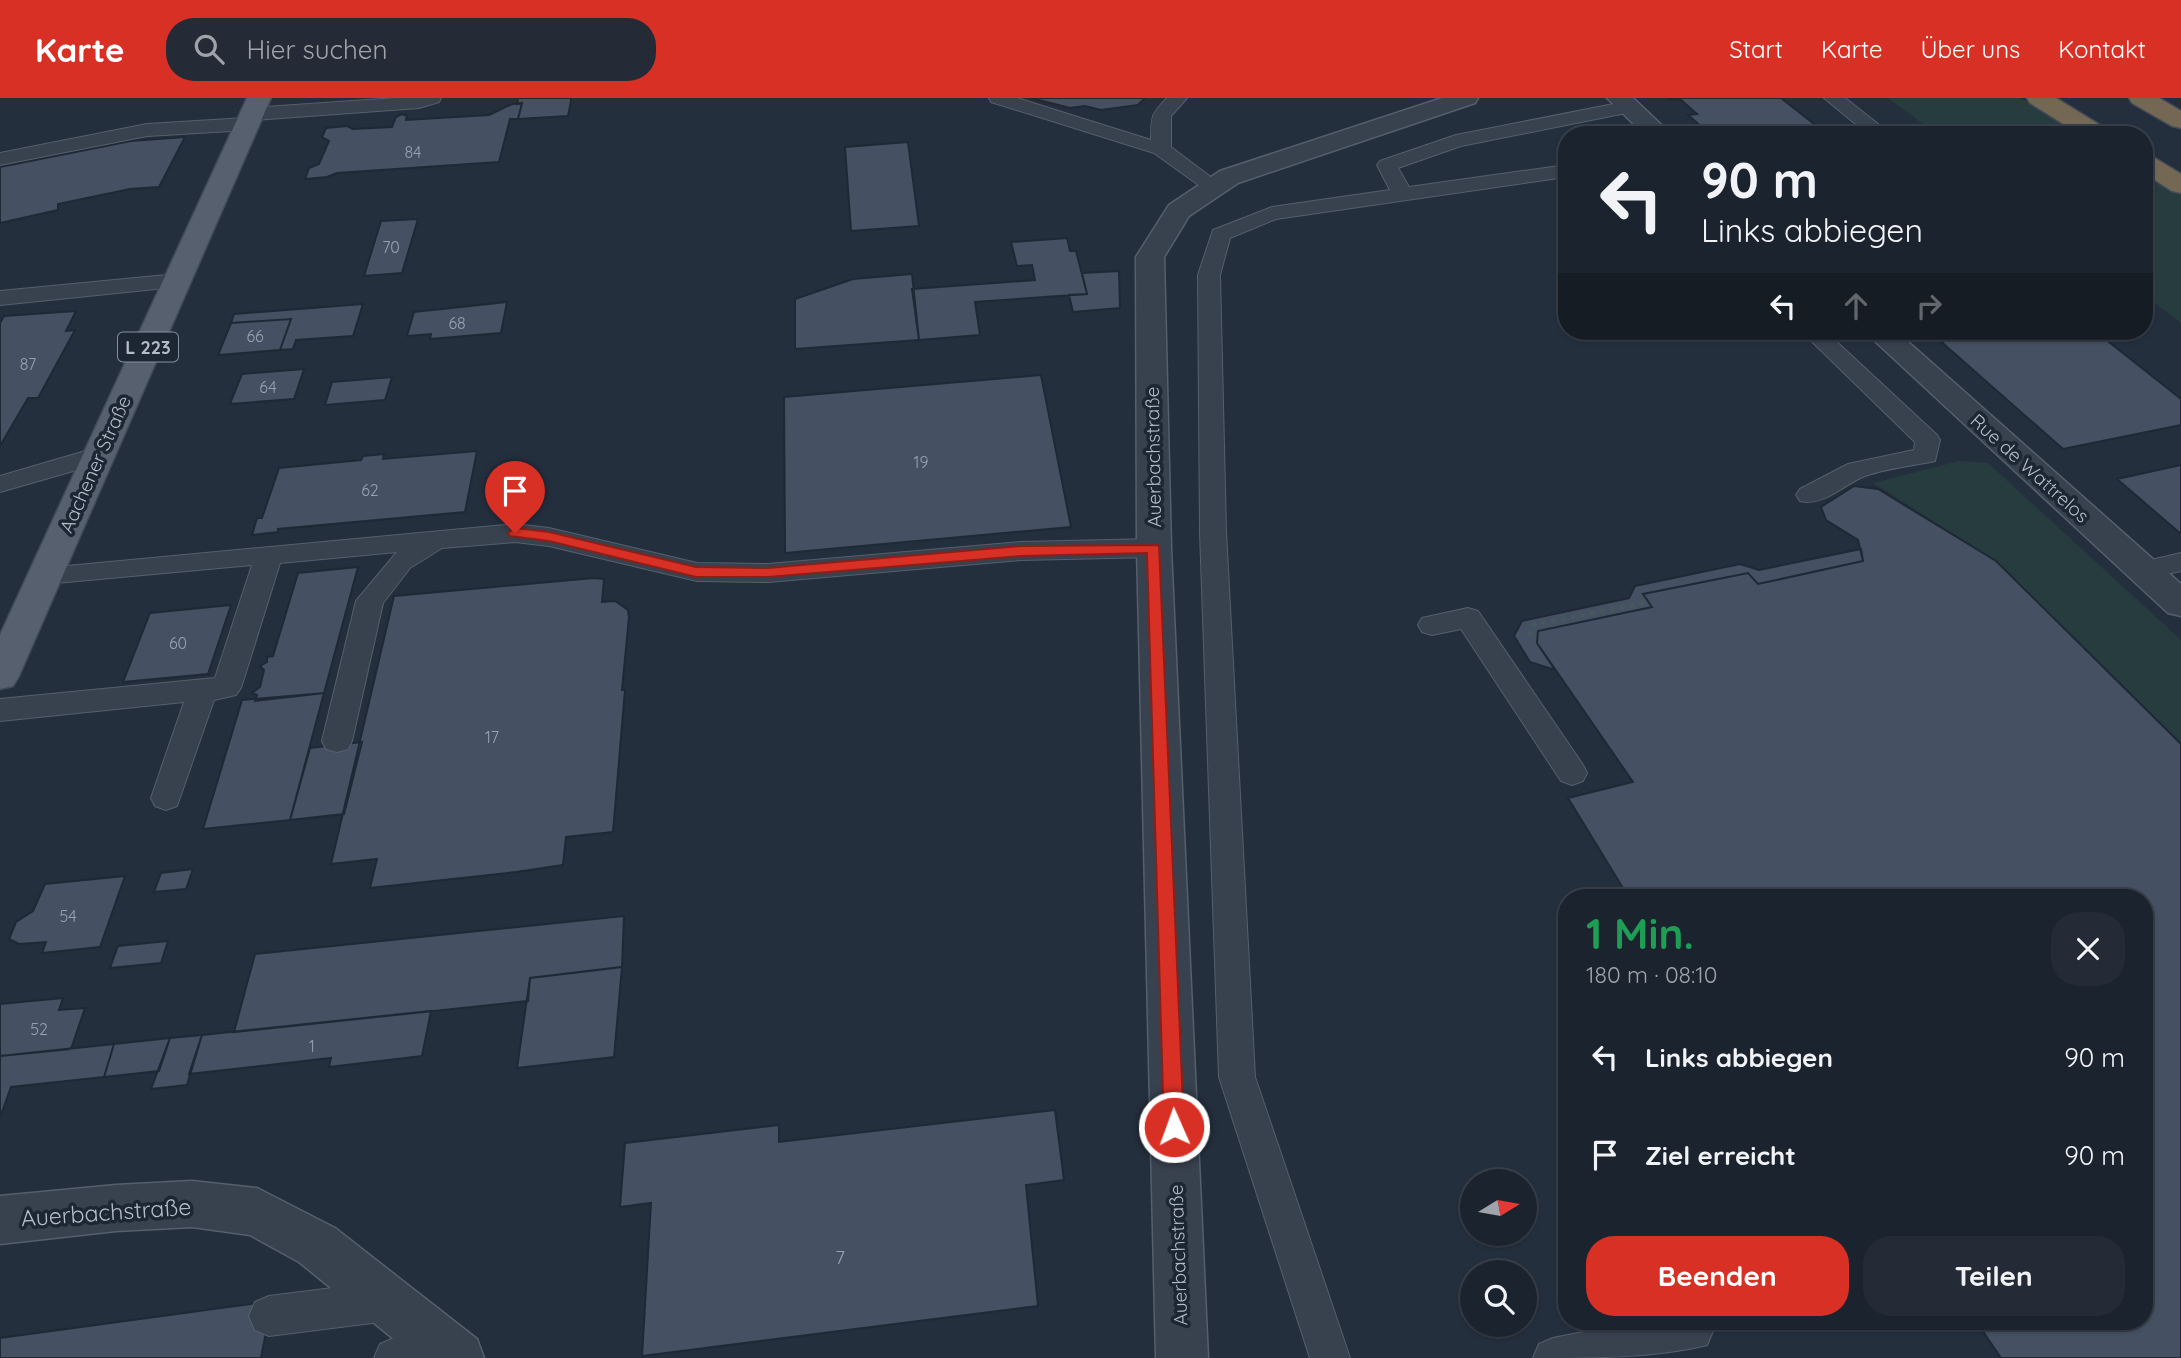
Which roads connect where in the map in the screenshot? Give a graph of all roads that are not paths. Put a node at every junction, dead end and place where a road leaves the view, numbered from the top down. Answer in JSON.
{"nodes":[{"id":1,"x":432,"y":98,"type":"edge"},
{"id":2,"x":998,"y":98,"type":"edge"},
{"id":3,"x":1178,"y":98,"type":"edge"},
{"id":4,"x":1466,"y":98,"type":"edge"},
{"id":5,"x":1833,"y":98,"type":"edge"},
{"id":6,"x":2039,"y":98,"type":"edge"},
{"id":7,"x":2141,"y":98,"type":"edge"},
{"id":8,"x":1624,"y":103,"type":"edge"},
{"id":9,"x":253,"y":112,"type":"edge"},
{"id":10,"x":2181,"y":121,"type":"edge"},
{"id":11,"x":1650,"y":126,"type":"edge"},
{"id":12,"x":1870,"y":126,"type":"edge"},
{"id":13,"x":2084,"y":126,"type":"edge"},
{"id":14,"x":1161,"y":149,"type":"junction"},
{"id":15,"x":0,"y":159,"type":"edge"},
{"id":16,"x":2153,"y":168,"type":"edge"},
{"id":17,"x":1558,"y":172,"type":"edge"},
{"id":18,"x":2181,"y":185,"type":"edge"},
{"id":19,"x":1214,"y":187,"type":"junction"},
{"id":20,"x":1403,"y":194,"type":"junction"},
{"id":21,"x":177,"y":281,"type":"junction"},
{"id":22,"x":0,"y":298,"type":"edge"},
{"id":23,"x":1822,"y":340,"type":"edge"},
{"id":24,"x":1889,"y":340,"type":"edge"},
{"id":25,"x":99,"y":455,"type":"junction"},
{"id":26,"x":0,"y":484,"type":"edge"},
{"id":27,"x":1809,"y":495,"type":"dead end"},
{"id":28,"x":437,"y":540,"type":"junction"},
{"id":29,"x":1154,"y":548,"type":"junction"},
{"id":30,"x":269,"y":555,"type":"junction"},
{"id":31,"x":2181,"y":562,"type":"edge"},
{"id":32,"x":2144,"y":570,"type":"junction"},
{"id":33,"x":45,"y":575,"type":"junction"},
{"id":34,"x":2181,"y":604,"type":"edge"},
{"id":35,"x":1432,"y":625,"type":"dead end"},
{"id":36,"x":0,"y":676,"type":"edge"},
{"id":37,"x":203,"y":690,"type":"junction"},
{"id":38,"x":0,"y":710,"type":"edge"},
{"id":39,"x":337,"y":741,"type":"dead end"},
{"id":40,"x":1572,"y":773,"type":"dead end"},
{"id":41,"x":166,"y":798,"type":"dead end"},
{"id":42,"x":0,"y":1220,"type":"edge"},
{"id":43,"x":388,"y":1301,"type":"junction"},
{"id":44,"x":270,"y":1317,"type":"dead end"},
{"id":45,"x":1693,"y":1331,"type":"dead end"},
{"id":46,"x":454,"y":1354,"type":"edge"},
{"id":47,"x":394,"y":1358,"type":"edge"},
{"id":48,"x":1182,"y":1358,"type":"edge"},
{"id":49,"x":1330,"y":1358,"type":"edge"},
{"id":50,"x":1553,"y":1358,"type":"edge"}],
"edges":[{"from":1,"to":9,"type":"lane"},
{"from":2,"to":14,"type":"lane"},
{"from":3,"to":14,"type":"lane"},
{"from":4,"to":19,"type":"street","name":"Auerbachstraße"},
{"from":5,"to":12,"type":"lane"},
{"from":6,"to":13,"type":"highway"},
{"from":7,"to":10,"type":"highway"},
{"from":8,"to":11,"type":"street"},
{"from":8,"to":20,"type":"lane"},
{"from":9,"to":15,"type":"lane"},
{"from":9,"to":21,"type":"main road","name":"Aachener Straße","number":"L 223"},
{"from":14,"to":19,"type":"lane"},
{"from":16,"to":18,"type":"highway"},
{"from":17,"to":20,"type":"lane"},
{"from":19,"to":29,"type":"street","name":"Auerbachstraße"},
{"from":20,"to":49,"type":"lane"},
{"from":21,"to":22,"type":"lane"},
{"from":21,"to":25,"type":"main road","name":"Aachener Straße","number":"L 223"},
{"from":23,"to":27,"type":"lane"},
{"from":24,"to":32,"type":"street","name":"Rue de Wattrelos"},
{"from":25,"to":26,"type":"lane"},
{"from":25,"to":33,"type":"main road","name":"Aachener Straße","number":"L 223"},
{"from":28,"to":29,"type":"lane"},
{"from":28,"to":30,"type":"lane"},
{"from":28,"to":39,"type":"lane"},
{"from":29,"to":48,"type":"street","name":"Auerbachstraße"},
{"from":30,"to":33,"type":"lane"},
{"from":30,"to":37,"type":"lane"},
{"from":31,"to":32,"type":"lane"},
{"from":32,"to":34,"type":"street","name":"Rue de Wattrelos"},
{"from":33,"to":36,"type":"main road","name":"Aachener Straße","number":"L 223"},
{"from":35,"to":40,"type":"lane"},
{"from":37,"to":38,"type":"lane"},
{"from":37,"to":41,"type":"lane"},
{"from":42,"to":43,"type":"street","name":"Auerbachstraße"},
{"from":43,"to":44,"type":"lane"},
{"from":43,"to":46,"type":"street","name":"Auerbachstraße"},
{"from":45,"to":50,"type":"lane"},
{"from":46,"to":47,"type":"lane"}]}
